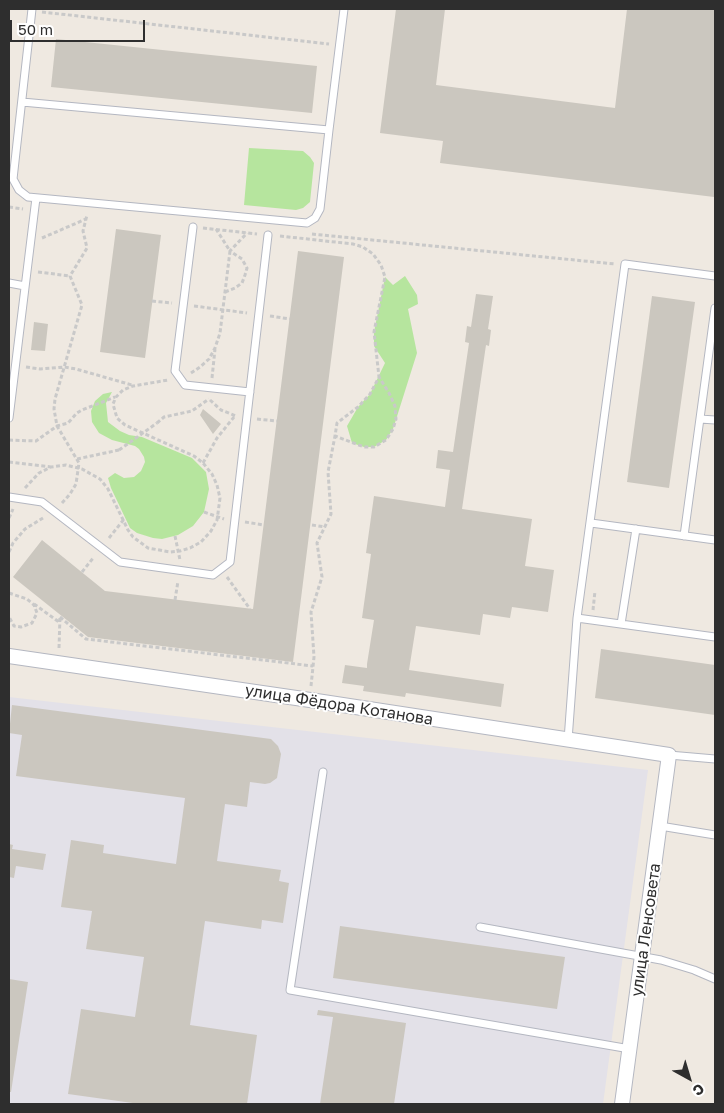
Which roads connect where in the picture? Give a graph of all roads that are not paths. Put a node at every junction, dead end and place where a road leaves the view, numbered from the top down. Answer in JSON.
{"nodes":[{"id":1,"x":344,"y":9,"type":"edge"},
{"id":2,"x":32,"y":10,"type":"edge"},
{"id":3,"x":22,"y":102,"type":"junction"},
{"id":4,"x":329,"y":130,"type":"junction"},
{"id":5,"x":36,"y":198,"type":"junction"},
{"id":6,"x":193,"y":227,"type":"dead end"},
{"id":7,"x":268,"y":235,"type":"road end"},
{"id":8,"x":715,"y":276,"type":"edge"},
{"id":9,"x":9,"y":283,"type":"edge"},
{"id":10,"x":25,"y":286,"type":"junction"},
{"id":11,"x":715,"y":306,"type":"edge"},
{"id":12,"x":250,"y":392,"type":"junction"},
{"id":13,"x":9,"y":418,"type":"edge"},
{"id":14,"x":700,"y":418,"type":"junction"},
{"id":15,"x":715,"y":420,"type":"edge"},
{"id":16,"x":9,"y":496,"type":"edge"},
{"id":17,"x":591,"y":523,"type":"junction"},
{"id":18,"x":636,"y":529,"type":"junction"},
{"id":19,"x":684,"y":536,"type":"junction"},
{"id":20,"x":715,"y":540,"type":"edge"},
{"id":21,"x":577,"y":618,"type":"junction"},
{"id":22,"x":621,"y":624,"type":"junction"},
{"id":23,"x":715,"y":637,"type":"edge"},
{"id":24,"x":9,"y":656,"type":"edge"},
{"id":25,"x":568,"y":740,"type":"junction"},
{"id":26,"x":669,"y":755,"type":"junction"},
{"id":27,"x":715,"y":760,"type":"edge"},
{"id":28,"x":323,"y":772,"type":"dead end"},
{"id":29,"x":660,"y":826,"type":"junction"},
{"id":30,"x":715,"y":835,"type":"edge"},
{"id":31,"x":480,"y":927,"type":"dead end"},
{"id":32,"x":642,"y":957,"type":"junction"},
{"id":33,"x":715,"y":979,"type":"edge"},
{"id":34,"x":630,"y":1049,"type":"junction"},
{"id":35,"x":622,"y":1104,"type":"edge"}],
"edges":[{"from":1,"to":4,"type":"lane"},
{"from":2,"to":3,"type":"lane"},
{"from":3,"to":4,"type":"lane"},
{"from":3,"to":5,"type":"lane"},
{"from":4,"to":5,"type":"lane"},
{"from":5,"to":10,"type":"lane"},
{"from":6,"to":12,"type":"lane"},
{"from":7,"to":12,"type":"lane"},
{"from":8,"to":17,"type":"lane"},
{"from":9,"to":10,"type":"lane"},
{"from":10,"to":13,"type":"lane"},
{"from":11,"to":14,"type":"lane"},
{"from":12,"to":16,"type":"lane"},
{"from":14,"to":15,"type":"lane"},
{"from":14,"to":19,"type":"lane"},
{"from":17,"to":18,"type":"lane"},
{"from":17,"to":21,"type":"lane"},
{"from":18,"to":19,"type":"lane"},
{"from":18,"to":22,"type":"lane"},
{"from":19,"to":20,"type":"lane"},
{"from":21,"to":22,"type":"lane"},
{"from":21,"to":25,"type":"lane"},
{"from":22,"to":23,"type":"lane"},
{"from":24,"to":25,"type":"street","name":"улица Фёдора Котанова"},
{"from":25,"to":26,"type":"street","name":"улица Фёдора Котанова"},
{"from":26,"to":27,"type":"lane"},
{"from":26,"to":29,"type":"street","name":"улица Ленсовета"},
{"from":28,"to":34,"type":"lane"},
{"from":29,"to":30,"type":"lane"},
{"from":29,"to":32,"type":"street","name":"улица Ленсовета"},
{"from":31,"to":32,"type":"lane"},
{"from":32,"to":33,"type":"lane"},
{"from":32,"to":34,"type":"street","name":"улица Ленсовета"},
{"from":34,"to":35,"type":"street","name":"улица Ленсовета"}]}
